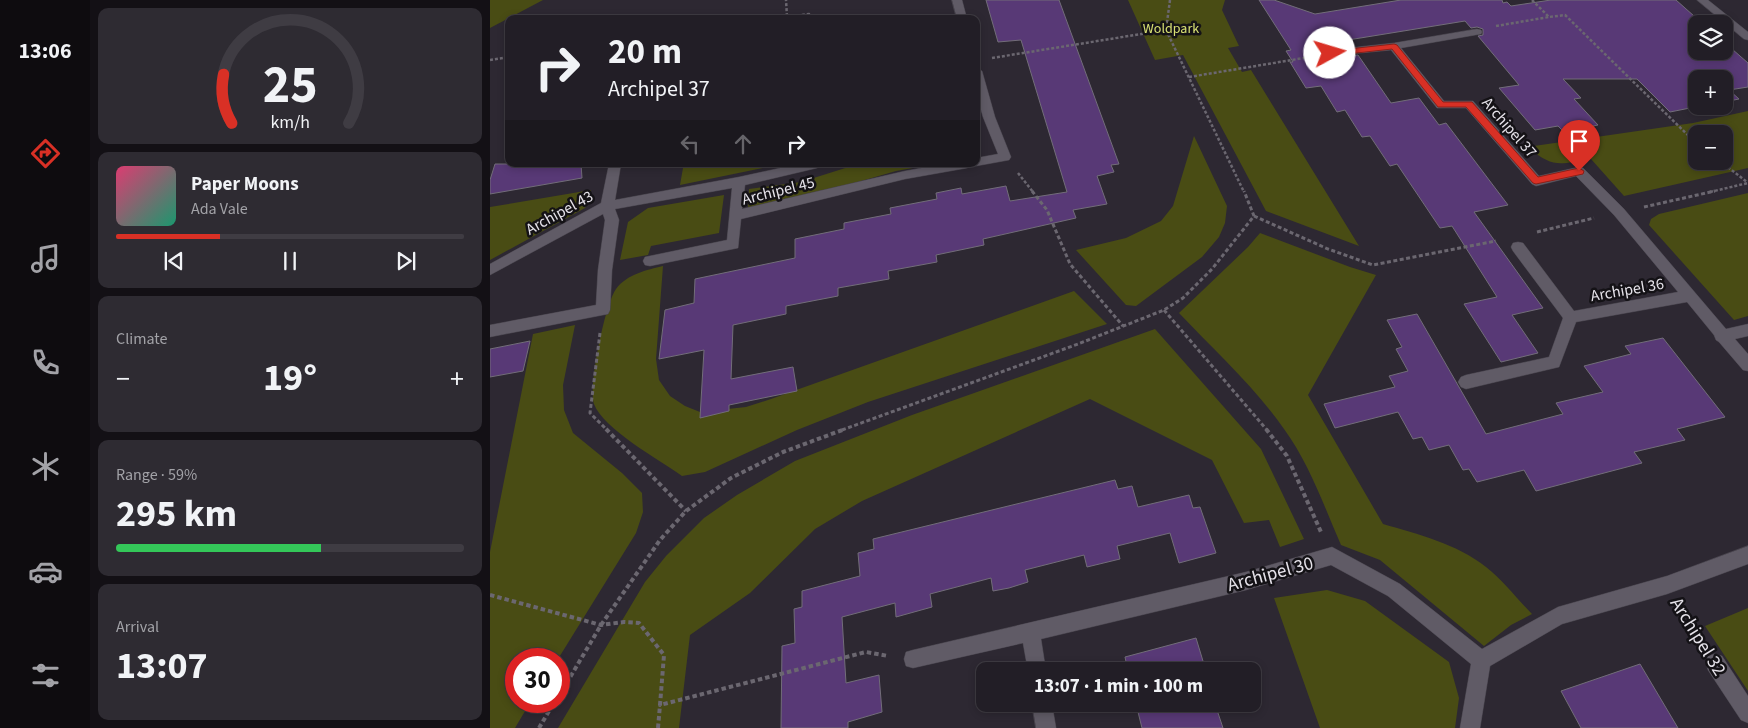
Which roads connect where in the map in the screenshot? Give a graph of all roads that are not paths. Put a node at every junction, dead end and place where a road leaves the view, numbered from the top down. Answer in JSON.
{"nodes":[{"id":1,"x":957,"y":0,"type":"edge"},
{"id":2,"x":1702,"y":0,"type":"edge"},
{"id":3,"x":961,"y":15,"type":"edge"},
{"id":4,"x":1477,"y":32,"type":"road end"},
{"id":5,"x":1748,"y":37,"type":"edge"},
{"id":6,"x":1394,"y":46,"type":"junction"},
{"id":7,"x":1330,"y":53,"type":"road end"},
{"id":8,"x":980,"y":85,"type":"edge"},
{"id":9,"x":989,"y":116,"type":"junction"},
{"id":10,"x":980,"y":118,"type":"edge"},
{"id":11,"x":980,"y":161,"type":"edge"},
{"id":12,"x":614,"y":167,"type":"edge"},
{"id":13,"x":804,"y":167,"type":"edge"},
{"id":14,"x":950,"y":167,"type":"edge"},
{"id":15,"x":739,"y":182,"type":"junction"},
{"id":16,"x":607,"y":206,"type":"junction"},
{"id":17,"x":735,"y":216,"type":"junction"},
{"id":18,"x":1518,"y":247,"type":"dead end"},
{"id":19,"x":650,"y":261,"type":"dead end"},
{"id":20,"x":490,"y":270,"type":"edge"},
{"id":21,"x":1689,"y":296,"type":"junction"},
{"id":22,"x":1571,"y":317,"type":"junction"},
{"id":23,"x":1748,"y":330,"type":"edge"},
{"id":24,"x":490,"y":331,"type":"edge"},
{"id":25,"x":1722,"y":336,"type":"junction"},
{"id":26,"x":1748,"y":365,"type":"edge"},
{"id":27,"x":1466,"y":382,"type":"dead end"},
{"id":28,"x":1748,"y":555,"type":"edge"},
{"id":29,"x":1030,"y":632,"type":"junction"},
{"id":30,"x":913,"y":659,"type":"road end"},
{"id":31,"x":1481,"y":660,"type":"junction"},
{"id":32,"x":1035,"y":662,"type":"edge"},
{"id":33,"x":1715,"y":663,"type":"road end"},
{"id":34,"x":1043,"y":712,"type":"edge"},
{"id":35,"x":1748,"y":713,"type":"edge"},
{"id":36,"x":1046,"y":728,"type":"edge"},
{"id":37,"x":1470,"y":728,"type":"edge"}],
"edges":[{"from":1,"to":3,"type":"street"},
{"from":2,"to":5,"type":"street"},
{"from":4,"to":6,"type":"street"},
{"from":6,"to":7,"type":"street"},
{"from":6,"to":21,"type":"street","name":"Archipel 37"},
{"from":8,"to":9,"type":"street"},
{"from":9,"to":10,"type":"street"},
{"from":9,"to":11,"type":"street"},
{"from":12,"to":16,"type":"street"},
{"from":13,"to":15,"type":"street","name":"Archipel 43"},
{"from":14,"to":17,"type":"street","name":"Archipel 45"},
{"from":15,"to":16,"type":"street","name":"Archipel 43"},
{"from":15,"to":17,"type":"street"},
{"from":16,"to":20,"type":"street","name":"Archipel 43"},
{"from":16,"to":24,"type":"street"},
{"from":17,"to":19,"type":"street","name":"Archipel 45"},
{"from":18,"to":22,"type":"street"},
{"from":21,"to":22,"type":"street","name":"Archipel 36"},
{"from":21,"to":25,"type":"street"},
{"from":22,"to":27,"type":"street"},
{"from":23,"to":25,"type":"street"},
{"from":25,"to":26,"type":"street"},
{"from":28,"to":31,"type":"street"},
{"from":29,"to":30,"type":"street","name":"Archipel 30"},
{"from":29,"to":31,"type":"street","name":"Archipel 30"},
{"from":29,"to":32,"type":"street"},
{"from":31,"to":37,"type":"street"},
{"from":33,"to":35,"type":"street","name":"Archipel 32"},
{"from":34,"to":36,"type":"street"}]}
